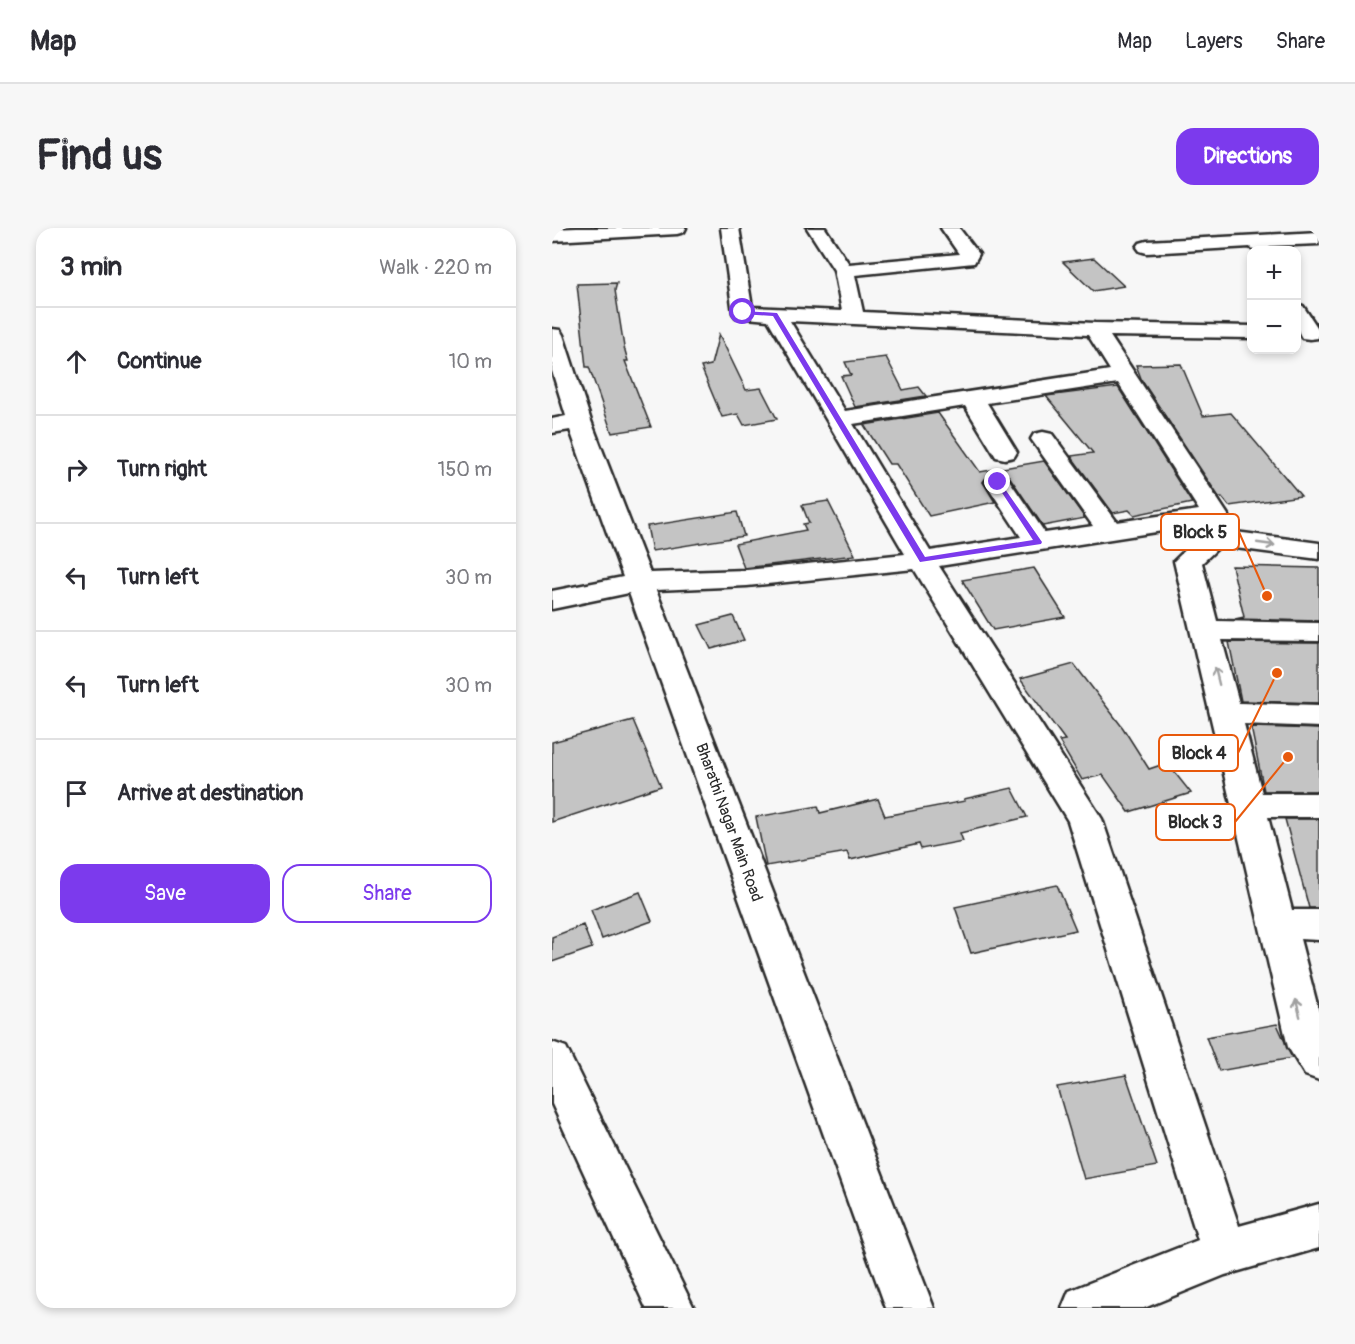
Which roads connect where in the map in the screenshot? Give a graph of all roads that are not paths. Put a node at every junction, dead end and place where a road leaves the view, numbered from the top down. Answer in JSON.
{"nodes":[{"id":1,"x":677,"y":228,"type":"edge"},
{"id":2,"x":730,"y":228,"type":"edge"},
{"id":3,"x":816,"y":228,"type":"edge"},
{"id":4,"x":950,"y":228,"type":"edge"},
{"id":5,"x":1223,"y":228,"type":"edge"},
{"id":6,"x":552,"y":236,"type":"edge"},
{"id":7,"x":1319,"y":238,"type":"edge"},
{"id":8,"x":1236,"y":243,"type":"junction"},
{"id":9,"x":1259,"y":246,"type":"edge"},
{"id":10,"x":1147,"y":247,"type":"dead end"},
{"id":11,"x":844,"y":270,"type":"junction"},
{"id":12,"x":775,"y":314,"type":"junction"},
{"id":13,"x":854,"y":318,"type":"junction"},
{"id":14,"x":1301,"y":320,"type":"edge"},
{"id":15,"x":1095,"y":329,"type":"junction"},
{"id":16,"x":1247,"y":332,"type":"edge"},
{"id":17,"x":1308,"y":333,"type":"edge"},
{"id":18,"x":552,"y":335,"type":"edge"},
{"id":19,"x":1124,"y":375,"type":"junction"},
{"id":20,"x":972,"y":398,"type":"junction"},
{"id":21,"x":839,"y":419,"type":"junction"},
{"id":22,"x":566,"y":424,"type":"edge"},
{"id":23,"x":1043,"y":439,"type":"dead end"},
{"id":24,"x":1005,"y":452,"type":"dead end"},
{"id":25,"x":998,"y":482,"type":"dead end"},
{"id":26,"x":1214,"y":526,"type":"junction"},
{"id":27,"x":1110,"y":531,"type":"junction"},
{"id":28,"x":1038,"y":542,"type":"junction"},
{"id":29,"x":1319,"y":551,"type":"edge"},
{"id":30,"x":922,"y":560,"type":"junction"},
{"id":31,"x":641,"y":582,"type":"junction"},
{"id":32,"x":552,"y":600,"type":"edge"},
{"id":33,"x":1205,"y":630,"type":"junction"},
{"id":34,"x":1319,"y":632,"type":"edge"},
{"id":35,"x":1226,"y":713,"type":"junction"},
{"id":36,"x":1319,"y":716,"type":"edge"},
{"id":37,"x":1248,"y":805,"type":"junction"},
{"id":38,"x":1319,"y":805,"type":"edge"},
{"id":39,"x":1278,"y":924,"type":"junction"},
{"id":40,"x":1319,"y":925,"type":"edge"},
{"id":41,"x":552,"y":1060,"type":"edge"},
{"id":42,"x":1319,"y":1062,"type":"edge"},
{"id":43,"x":1319,"y":1226,"type":"edge"},
{"id":44,"x":1225,"y":1252,"type":"junction"},
{"id":45,"x":670,"y":1308,"type":"edge"},
{"id":46,"x":910,"y":1308,"type":"edge"},
{"id":47,"x":1086,"y":1308,"type":"edge"}],
"edges":[{"from":1,"to":6,"type":"street"},
{"from":2,"to":12,"type":"street"},
{"from":3,"to":11,"type":"street"},
{"from":4,"to":11,"type":"street"},
{"from":5,"to":8,"type":"street"},
{"from":7,"to":9,"type":"street"},
{"from":8,"to":9,"type":"street"},
{"from":8,"to":10,"type":"street"},
{"from":11,"to":13,"type":"street"},
{"from":12,"to":13,"type":"street"},
{"from":12,"to":21,"type":"street"},
{"from":13,"to":15,"type":"street"},
{"from":14,"to":17,"type":"street"},
{"from":15,"to":16,"type":"street"},
{"from":15,"to":19,"type":"street"},
{"from":18,"to":22,"type":"street","name":"Bharathi Nagar Main Road"},
{"from":19,"to":20,"type":"street"},
{"from":19,"to":26,"type":"street"},
{"from":20,"to":21,"type":"street"},
{"from":20,"to":24,"type":"street"},
{"from":21,"to":30,"type":"street"},
{"from":22,"to":31,"type":"street","name":"Bharathi Nagar Main Road"},
{"from":23,"to":27,"type":"street"},
{"from":25,"to":28,"type":"street"},
{"from":26,"to":27,"type":"street"},
{"from":26,"to":29,"type":"street","one_way":true},
{"from":26,"to":33,"type":"street"},
{"from":27,"to":28,"type":"street"},
{"from":28,"to":30,"type":"street"},
{"from":30,"to":31,"type":"street"},
{"from":30,"to":44,"type":"street"},
{"from":31,"to":32,"type":"street"},
{"from":31,"to":46,"type":"street","name":"Bharathi Nagar Main Road"},
{"from":33,"to":34,"type":"street"},
{"from":35,"to":33,"type":"street","one_way":true},
{"from":35,"to":36,"type":"street"},
{"from":35,"to":37,"type":"street"},
{"from":37,"to":38,"type":"street"},
{"from":37,"to":39,"type":"street"},
{"from":39,"to":40,"type":"street"},
{"from":42,"to":39,"type":"street","one_way":true},
{"from":41,"to":45,"type":"street"},
{"from":43,"to":44,"type":"street"},
{"from":44,"to":47,"type":"street"}]}
